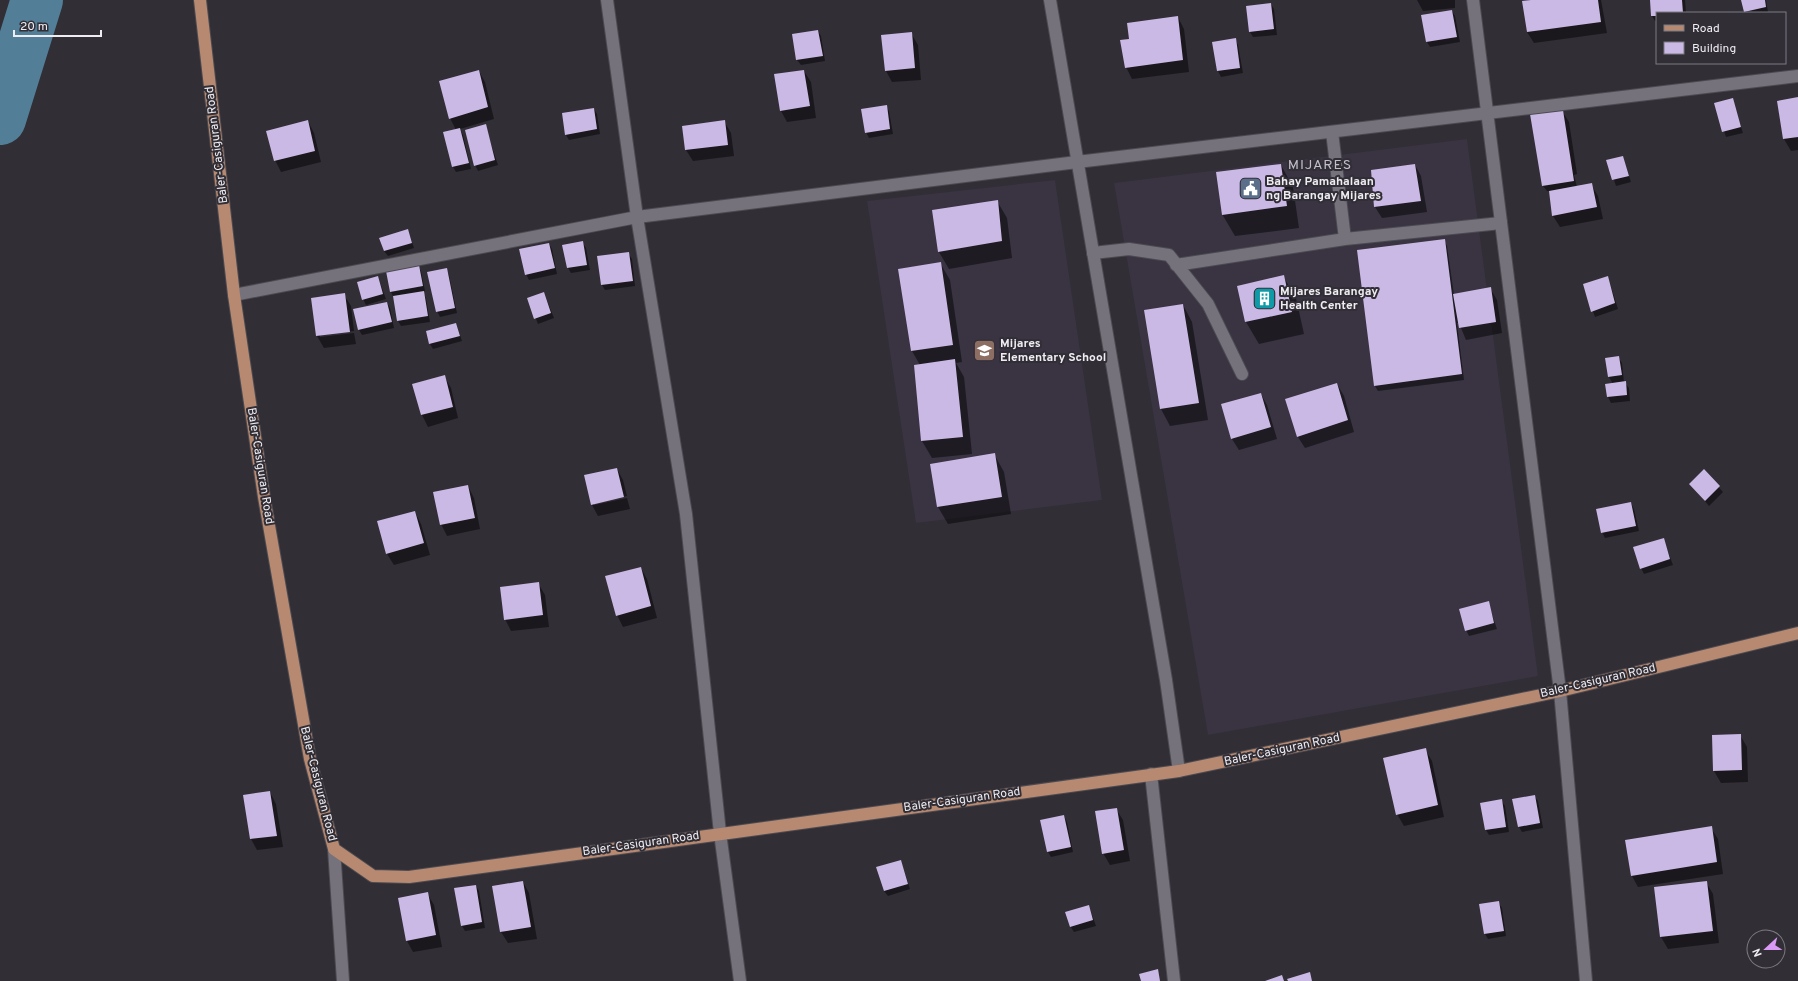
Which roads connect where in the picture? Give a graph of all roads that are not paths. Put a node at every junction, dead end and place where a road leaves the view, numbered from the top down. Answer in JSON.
{"nodes":[{"id":1,"x":200,"y":0,"type":"edge"},
{"id":2,"x":607,"y":0,"type":"edge"},
{"id":3,"x":1050,"y":0,"type":"edge"},
{"id":4,"x":1473,"y":0,"type":"edge"},
{"id":5,"x":1798,"y":76,"type":"edge"},
{"id":6,"x":1487,"y":114,"type":"junction"},
{"id":7,"x":1332,"y":132,"type":"junction"},
{"id":8,"x":1077,"y":162,"type":"junction"},
{"id":9,"x":637,"y":217,"type":"junction"},
{"id":10,"x":1501,"y":223,"type":"junction"},
{"id":11,"x":1345,"y":239,"type":"junction"},
{"id":12,"x":1093,"y":253,"type":"junction"},
{"id":13,"x":1176,"y":265,"type":"junction"},
{"id":14,"x":234,"y":294,"type":"junction"},
{"id":15,"x":1242,"y":374,"type":"dead end"},
{"id":16,"x":1798,"y":633,"type":"edge"},
{"id":17,"x":1560,"y":691,"type":"junction"},
{"id":18,"x":1179,"y":771,"type":"junction"},
{"id":19,"x":1151,"y":774,"type":"junction"},
{"id":20,"x":720,"y":833,"type":"junction"},
{"id":21,"x":334,"y":849,"type":"junction"},
{"id":22,"x":343,"y":981,"type":"edge"},
{"id":23,"x":740,"y":981,"type":"edge"},
{"id":24,"x":1174,"y":981,"type":"edge"},
{"id":25,"x":1586,"y":981,"type":"edge"}],
"edges":[{"from":1,"to":14,"type":"main road","name":"Baler-Casiguran Road"},
{"from":2,"to":9,"type":"street"},
{"from":3,"to":8,"type":"street"},
{"from":4,"to":6,"type":"street"},
{"from":5,"to":6,"type":"street"},
{"from":6,"to":7,"type":"street"},
{"from":6,"to":10,"type":"street"},
{"from":7,"to":8,"type":"street"},
{"from":7,"to":11,"type":"street"},
{"from":8,"to":9,"type":"street"},
{"from":8,"to":12,"type":"street"},
{"from":9,"to":14,"type":"street"},
{"from":9,"to":20,"type":"street"},
{"from":10,"to":11,"type":"street"},
{"from":10,"to":17,"type":"street"},
{"from":11,"to":13,"type":"street"},
{"from":12,"to":13,"type":"street"},
{"from":12,"to":18,"type":"street"},
{"from":13,"to":15,"type":"street"},
{"from":14,"to":21,"type":"main road","name":"Baler-Casiguran Road"},
{"from":16,"to":17,"type":"main road","name":"Baler-Casiguran Road"},
{"from":17,"to":18,"type":"main road","name":"Baler-Casiguran Road"},
{"from":17,"to":25,"type":"street"},
{"from":18,"to":19,"type":"main road","name":"Baler-Casiguran Road"},
{"from":19,"to":20,"type":"main road","name":"Baler-Casiguran Road"},
{"from":19,"to":24,"type":"street"},
{"from":20,"to":21,"type":"main road","name":"Baler-Casiguran Road"},
{"from":20,"to":23,"type":"street"},
{"from":21,"to":22,"type":"street"}]}
